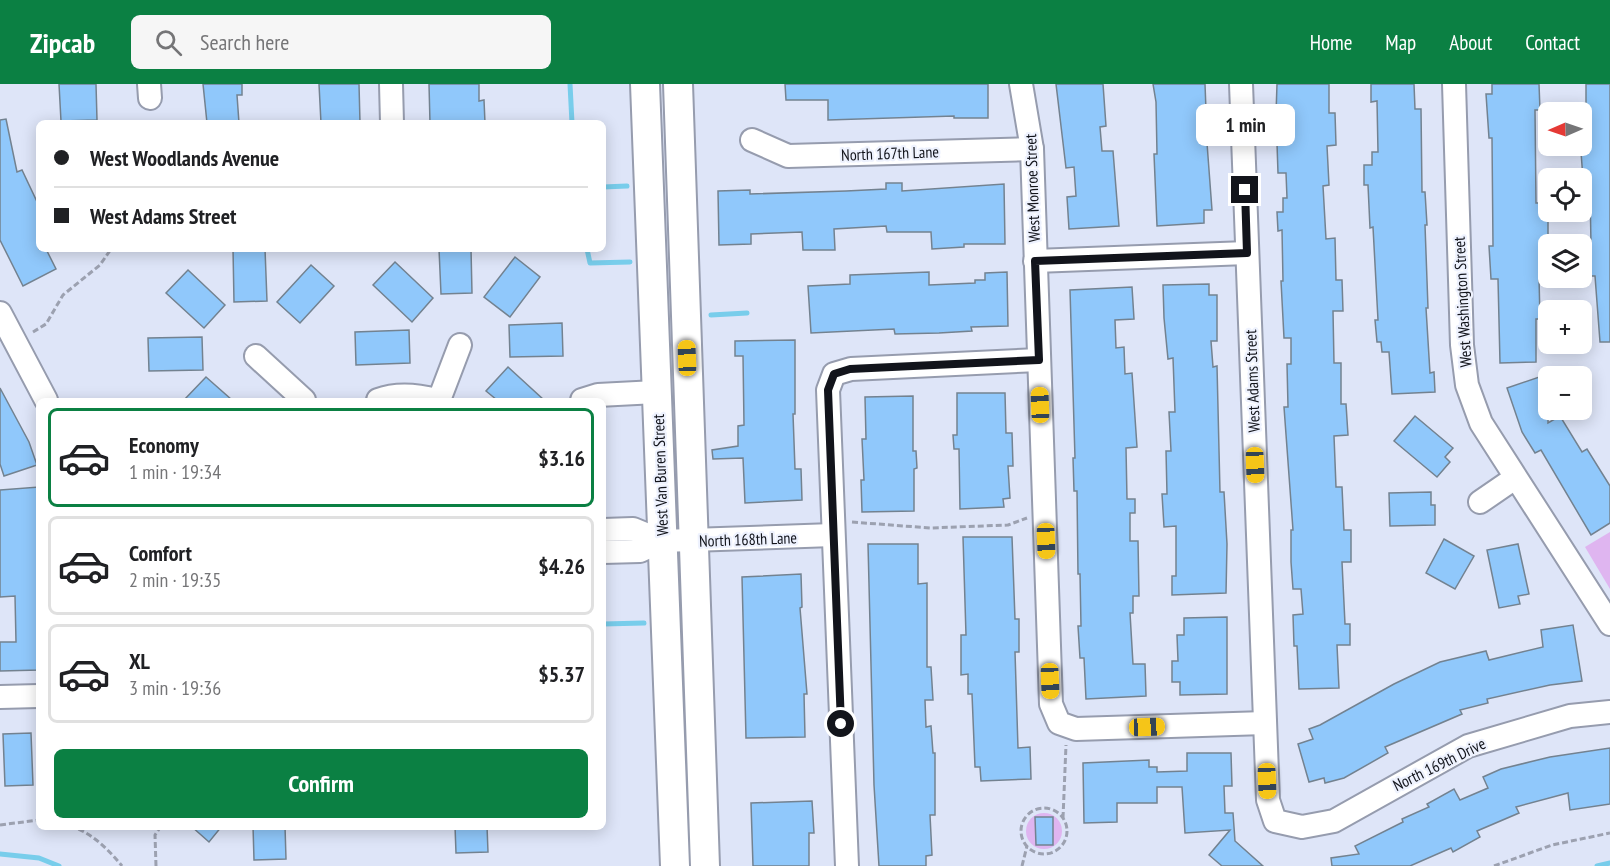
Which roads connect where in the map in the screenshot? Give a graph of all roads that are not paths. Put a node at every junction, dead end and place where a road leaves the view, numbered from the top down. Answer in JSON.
{"nodes":[{"id":1,"x":391,"y":84,"type":"edge"},
{"id":2,"x":645,"y":84,"type":"edge"},
{"id":3,"x":678,"y":84,"type":"edge"},
{"id":4,"x":1021,"y":84,"type":"edge"},
{"id":5,"x":1241,"y":84,"type":"edge"},
{"id":6,"x":1454,"y":84,"type":"edge"},
{"id":7,"x":392,"y":120,"type":"edge"},
{"id":8,"x":752,"y":140,"type":"dead end"},
{"id":9,"x":1032,"y":149,"type":"junction"},
{"id":10,"x":1247,"y":253,"type":"junction"},
{"id":11,"x":1035,"y":261,"type":"junction"},
{"id":12,"x":0,"y":313,"type":"edge"},
{"id":13,"x":460,"y":345,"type":"dead end"},
{"id":14,"x":256,"y":356,"type":"dead end"},
{"id":15,"x":1039,"y":360,"type":"junction"},
{"id":16,"x":656,"y":392,"type":"junction"},
{"id":17,"x":45,"y":398,"type":"edge"},
{"id":18,"x":302,"y":398,"type":"edge"},
{"id":19,"x":393,"y":398,"type":"edge"},
{"id":20,"x":429,"y":398,"type":"edge"},
{"id":21,"x":438,"y":398,"type":"edge"},
{"id":22,"x":587,"y":398,"type":"edge"},
{"id":23,"x":1515,"y":478,"type":"junction"},
{"id":24,"x":1480,"y":501,"type":"dead end"},
{"id":25,"x":833,"y":529,"type":"junction"},
{"id":26,"x":606,"y":530,"type":"edge"},
{"id":27,"x":662,"y":541,"type":"junction"},
{"id":28,"x":693,"y":541,"type":"junction"},
{"id":29,"x":606,"y":552,"type":"edge"},
{"id":30,"x":1610,"y":624,"type":"edge"},
{"id":31,"x":36,"y":696,"type":"edge"},
{"id":32,"x":0,"y":697,"type":"edge"},
{"id":33,"x":1610,"y":712,"type":"edge"},
{"id":34,"x":1265,"y":723,"type":"junction"},
{"id":35,"x":1275,"y":821,"type":"joint"},
{"id":36,"x":675,"y":866,"type":"edge"},
{"id":37,"x":705,"y":866,"type":"edge"},
{"id":38,"x":847,"y":866,"type":"edge"}],
"edges":[{"from":1,"to":7,"type":"street"},
{"from":2,"to":16,"type":"main road","name":"West Van Buren Street"},
{"from":3,"to":28,"type":"main road","name":"West Van Buren Street"},
{"from":4,"to":9,"type":"street","name":"West Monroe Street"},
{"from":5,"to":10,"type":"street","name":"West Adams Street"},
{"from":6,"to":23,"type":"street","name":"West Washington Street"},
{"from":8,"to":9,"type":"street","name":"North 167th Lane"},
{"from":9,"to":11,"type":"street","name":"West Monroe Street"},
{"from":10,"to":11,"type":"street"},
{"from":10,"to":34,"type":"street","name":"West Adams Street"},
{"from":11,"to":15,"type":"street","name":"West Monroe Street"},
{"from":12,"to":17,"type":"street"},
{"from":13,"to":21,"type":"street"},
{"from":14,"to":18,"type":"street"},
{"from":15,"to":25,"type":"street"},
{"from":15,"to":34,"type":"street","name":"West Monroe Street"},
{"from":16,"to":22,"type":"street"},
{"from":16,"to":27,"type":"main road","name":"West Van Buren Street"},
{"from":19,"to":20,"type":"street"},
{"from":23,"to":24,"type":"street"},
{"from":23,"to":30,"type":"street","name":"West Washington Street"},
{"from":25,"to":28,"type":"street","name":"North 168th Lane"},
{"from":25,"to":38,"type":"street"},
{"from":26,"to":27,"type":"street","name":"North 168th Lane"},
{"from":27,"to":28,"type":"street","name":"North 168th Lane"},
{"from":27,"to":29,"type":"street","name":"North 168th Lane"},
{"from":27,"to":36,"type":"main road","name":"West Van Buren Street"},
{"from":28,"to":37,"type":"main road","name":"West Van Buren Street"},
{"from":31,"to":32,"type":"street"},
{"from":33,"to":35,"type":"street","name":"North 169th Drive"},
{"from":34,"to":35,"type":"street","name":"West Adams Street"}]}
